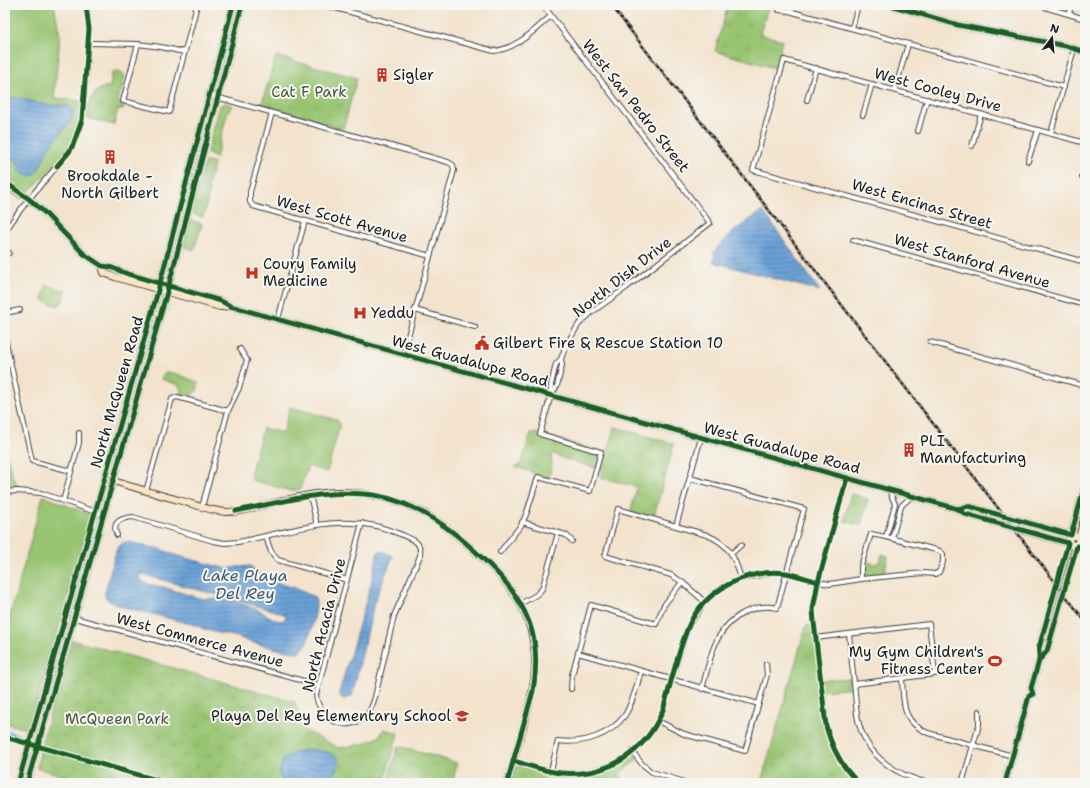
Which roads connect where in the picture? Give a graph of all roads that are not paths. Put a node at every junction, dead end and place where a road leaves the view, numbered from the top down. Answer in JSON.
{"nodes":[{"id":1,"x":86,"y":5,"type":"edge"},
{"id":2,"x":198,"y":5,"type":"edge"},
{"id":3,"x":233,"y":5,"type":"edge"},
{"id":4,"x":242,"y":5,"type":"edge"},
{"id":5,"x":328,"y":5,"type":"edge"},
{"id":6,"x":542,"y":5,"type":"edge"},
{"id":7,"x":858,"y":5,"type":"edge"},
{"id":8,"x":890,"y":5,"type":"edge"},
{"id":9,"x":920,"y":5,"type":"edge"},
{"id":10,"x":1038,"y":5,"type":"edge"},
{"id":11,"x":1071,"y":5,"type":"edge"},
{"id":12,"x":779,"y":10,"type":"dead end"},
{"id":13,"x":917,"y":14,"type":"junction"},
{"id":14,"x":1069,"y":14,"type":"junction"},
{"id":15,"x":551,"y":16,"type":"junction"},
{"id":16,"x":1085,"y":19,"type":"edge"},
{"id":17,"x":852,"y":28,"type":"junction"},
{"id":18,"x":88,"y":43,"type":"junction"},
{"id":19,"x":138,"y":44,"type":"junction"},
{"id":20,"x":908,"y":44,"type":"junction"},
{"id":21,"x":1074,"y":48,"type":"junction"},
{"id":22,"x":184,"y":52,"type":"junction"},
{"id":23,"x":1085,"y":52,"type":"edge"},
{"id":24,"x":816,"y":68,"type":"junction"},
{"id":25,"x":872,"y":84,"type":"junction"},
{"id":26,"x":1064,"y":87,"type":"junction"},
{"id":27,"x":895,"y":90,"type":"junction"},
{"id":28,"x":209,"y":95,"type":"junction"},
{"id":29,"x":218,"y":98,"type":"junction"},
{"id":30,"x":927,"y":99,"type":"junction"},
{"id":31,"x":806,"y":100,"type":"dead end"},
{"id":32,"x":272,"y":113,"type":"junction"},
{"id":33,"x":981,"y":114,"type":"junction"},
{"id":34,"x":864,"y":115,"type":"dead end"},
{"id":35,"x":1038,"y":130,"type":"junction"},
{"id":36,"x":918,"y":131,"type":"dead end"},
{"id":37,"x":1051,"y":133,"type":"junction"},
{"id":38,"x":1085,"y":143,"type":"edge"},
{"id":39,"x":972,"y":146,"type":"dead end"},
{"id":40,"x":1028,"y":161,"type":"dead end"},
{"id":41,"x":1085,"y":166,"type":"edge"},
{"id":42,"x":753,"y":170,"type":"joint"},
{"id":43,"x":188,"y":176,"type":"junction"},
{"id":44,"x":1082,"y":177,"type":"dead end"},
{"id":45,"x":196,"y":179,"type":"junction"},
{"id":46,"x":5,"y":182,"type":"edge"},
{"id":47,"x":30,"y":199,"type":"junction"},
{"id":48,"x":305,"y":221,"type":"junction"},
{"id":49,"x":710,"y":223,"type":"joint"},
{"id":50,"x":5,"y":232,"type":"edge"},
{"id":51,"x":853,"y":240,"type":"dead end"},
{"id":52,"x":430,"y":256,"type":"junction"},
{"id":53,"x":1085,"y":262,"type":"edge"},
{"id":54,"x":159,"y":287,"type":"junction"},
{"id":55,"x":167,"y":289,"type":"junction"},
{"id":56,"x":1085,"y":305,"type":"edge"},
{"id":57,"x":20,"y":310,"type":"dead end"},
{"id":58,"x":415,"y":310,"type":"junction"},
{"id":59,"x":5,"y":313,"type":"edge"},
{"id":60,"x":278,"y":320,"type":"junction"},
{"id":61,"x":475,"y":327,"type":"dead end"},
{"id":62,"x":5,"y":338,"type":"edge"},
{"id":63,"x":930,"y":342,"type":"dead end"},
{"id":64,"x":240,"y":349,"type":"dead end"},
{"id":65,"x":403,"y":354,"type":"junction"},
{"id":66,"x":134,"y":374,"type":"junction"},
{"id":67,"x":1085,"y":386,"type":"edge"},
{"id":68,"x":138,"y":394,"type":"junction"},
{"id":69,"x":551,"y":395,"type":"junction"},
{"id":70,"x":228,"y":411,"type":"junction"},
{"id":71,"x":78,"y":433,"type":"dead end"},
{"id":72,"x":701,"y":438,"type":"junction"},
{"id":73,"x":71,"y":471,"type":"junction"},
{"id":74,"x":690,"y":478,"type":"junction"},
{"id":75,"x":847,"y":478,"type":"junction"},
{"id":76,"x":105,"y":479,"type":"junction"},
{"id":77,"x":114,"y":481,"type":"junction"},
{"id":78,"x":1085,"y":485,"type":"edge"},
{"id":79,"x":889,"y":490,"type":"junction"},
{"id":80,"x":146,"y":491,"type":"junction"},
{"id":81,"x":5,"y":492,"type":"edge"},
{"id":82,"x":310,"y":495,"type":"junction"},
{"id":83,"x":912,"y":496,"type":"junction"},
{"id":84,"x":5,"y":499,"type":"edge"},
{"id":85,"x":63,"y":500,"type":"junction"},
{"id":86,"x":202,"y":506,"type":"junction"},
{"id":87,"x":958,"y":509,"type":"junction"},
{"id":88,"x":96,"y":513,"type":"junction"},
{"id":89,"x":104,"y":515,"type":"junction"},
{"id":90,"x":1085,"y":516,"type":"edge"},
{"id":91,"x":522,"y":522,"type":"junction"},
{"id":92,"x":362,"y":523,"type":"junction"},
{"id":93,"x":317,"y":525,"type":"junction"},
{"id":94,"x":676,"y":526,"type":"junction"},
{"id":95,"x":558,"y":533,"type":"junction"},
{"id":96,"x":117,"y":535,"type":"dead end"},
{"id":97,"x":1071,"y":535,"type":"junction"},
{"id":98,"x":266,"y":536,"type":"junction"},
{"id":99,"x":886,"y":537,"type":"junction"},
{"id":100,"x":892,"y":538,"type":"junction"},
{"id":101,"x":1082,"y":538,"type":"edge"},
{"id":102,"x":5,"y":540,"type":"edge"},
{"id":103,"x":572,"y":541,"type":"dead end"},
{"id":104,"x":1068,"y":543,"type":"junction"},
{"id":105,"x":741,"y":545,"type":"dead end"},
{"id":106,"x":1077,"y":546,"type":"junction"},
{"id":107,"x":1085,"y":548,"type":"edge"},
{"id":108,"x":500,"y":552,"type":"dead end"},
{"id":109,"x":732,"y":553,"type":"junction"},
{"id":110,"x":786,"y":574,"type":"junction"},
{"id":111,"x":741,"y":579,"type":"junction"},
{"id":112,"x":860,"y":579,"type":"junction"},
{"id":113,"x":347,"y":580,"type":"junction"},
{"id":114,"x":682,"y":582,"type":"junction"},
{"id":115,"x":818,"y":582,"type":"junction"},
{"id":116,"x":706,"y":602,"type":"junction"},
{"id":117,"x":520,"y":604,"type":"junction"},
{"id":118,"x":75,"y":618,"type":"junction"},
{"id":119,"x":849,"y":634,"type":"junction"},
{"id":120,"x":815,"y":638,"type":"junction"},
{"id":121,"x":56,"y":651,"type":"junction"},
{"id":122,"x":65,"y":653,"type":"junction"},
{"id":123,"x":578,"y":654,"type":"junction"},
{"id":124,"x":1039,"y":661,"type":"junction"},
{"id":125,"x":766,"y":664,"type":"dead end"},
{"id":126,"x":641,"y":671,"type":"junction"},
{"id":127,"x":902,"y":678,"type":"junction"},
{"id":128,"x":672,"y":680,"type":"junction"},
{"id":129,"x":854,"y":684,"type":"junction"},
{"id":130,"x":318,"y":685,"type":"junction"},
{"id":131,"x":571,"y":689,"type":"dead end"},
{"id":132,"x":702,"y":689,"type":"junction"},
{"id":133,"x":759,"y":704,"type":"junction"},
{"id":134,"x":979,"y":711,"type":"dead end"},
{"id":135,"x":658,"y":721,"type":"junction"},
{"id":136,"x":30,"y":737,"type":"junction"},
{"id":137,"x":39,"y":740,"type":"junction"},
{"id":138,"x":973,"y":744,"type":"junction"},
{"id":139,"x":632,"y":751,"type":"junction"},
{"id":140,"x":1013,"y":756,"type":"junction"},
{"id":141,"x":513,"y":761,"type":"junction"},
{"id":142,"x":551,"y":771,"type":"junction"},
{"id":143,"x":588,"y":773,"type":"junction"},
{"id":144,"x":18,"y":783,"type":"edge"},
{"id":145,"x":27,"y":783,"type":"edge"},
{"id":146,"x":507,"y":783,"type":"edge"},
{"id":147,"x":590,"y":783,"type":"edge"},
{"id":148,"x":688,"y":783,"type":"edge"},
{"id":149,"x":859,"y":783,"type":"edge"},
{"id":150,"x":928,"y":783,"type":"edge"},
{"id":151,"x":962,"y":783,"type":"edge"},
{"id":152,"x":1005,"y":783,"type":"edge"}],
"edges":[{"from":1,"to":18,"type":"street"},
{"from":2,"to":22,"type":"street"},
{"from":3,"to":28,"type":"main road","name":"North McQueen Road"},
{"from":4,"to":29,"type":"main road","name":"North McQueen Road"},
{"from":5,"to":15,"type":"street"},
{"from":6,"to":15,"type":"street","name":"West San Pedro Street"},
{"from":7,"to":17,"type":"street"},
{"from":8,"to":13,"type":"main road"},
{"from":9,"to":13,"type":"street"},
{"from":10,"to":14,"type":"street"},
{"from":11,"to":14,"type":"street"},
{"from":12,"to":17,"type":"street"},
{"from":13,"to":21,"type":"main road"},
{"from":14,"to":16,"type":"street"},
{"from":15,"to":49,"type":"street","name":"West San Pedro Street"},
{"from":17,"to":20,"type":"street"},
{"from":18,"to":19,"type":"street"},
{"from":18,"to":47,"type":"street"},
{"from":19,"to":22,"type":"street"},
{"from":19,"to":22,"type":"street"},
{"from":20,"to":26,"type":"street"},
{"from":20,"to":27,"type":"street"},
{"from":21,"to":23,"type":"main road"},
{"from":21,"to":26,"type":"street"},
{"from":24,"to":25,"type":"street","name":"West Cooley Drive"},
{"from":24,"to":31,"type":"street"},
{"from":24,"to":42,"type":"street","name":"West Cooley Drive"},
{"from":25,"to":27,"type":"street","name":"West Cooley Drive"},
{"from":25,"to":34,"type":"street"},
{"from":26,"to":37,"type":"street"},
{"from":27,"to":30,"type":"street","name":"West Cooley Drive"},
{"from":28,"to":29,"type":"street"},
{"from":28,"to":43,"type":"main road","name":"North McQueen Road"},
{"from":29,"to":32,"type":"street"},
{"from":29,"to":45,"type":"main road","name":"North McQueen Road"},
{"from":30,"to":33,"type":"street","name":"West Cooley Drive"},
{"from":30,"to":36,"type":"street"},
{"from":32,"to":48,"type":"street","name":"West Scott Avenue"},
{"from":32,"to":52,"type":"street"},
{"from":33,"to":35,"type":"street","name":"West Cooley Drive"},
{"from":33,"to":39,"type":"street"},
{"from":35,"to":37,"type":"street","name":"West Cooley Drive"},
{"from":35,"to":40,"type":"street"},
{"from":37,"to":38,"type":"street","name":"West Cooley Drive"},
{"from":41,"to":44,"type":"street"},
{"from":42,"to":53,"type":"street","name":"West Encinas Street"},
{"from":43,"to":45,"type":"main road"},
{"from":43,"to":54,"type":"main road","name":"North McQueen Road"},
{"from":45,"to":55,"type":"main road","name":"North McQueen Road"},
{"from":46,"to":47,"type":"main road","name":"West Guadalupe Road"},
{"from":47,"to":50,"type":"street"},
{"from":47,"to":54,"type":"main road","name":"West Guadalupe Road"},
{"from":48,"to":52,"type":"street","name":"West Scott Avenue"},
{"from":48,"to":60,"type":"street"},
{"from":49,"to":69,"type":"street","name":"North Dish Drive"},
{"from":51,"to":56,"type":"street","name":"West Stanford Avenue"},
{"from":52,"to":58,"type":"street"},
{"from":54,"to":55,"type":"main road","name":"West Guadalupe Road"},
{"from":54,"to":66,"type":"main road","name":"North McQueen Road"},
{"from":55,"to":60,"type":"main road","name":"West Guadalupe Road"},
{"from":55,"to":68,"type":"main road","name":"North McQueen Road"},
{"from":57,"to":59,"type":"street"},
{"from":58,"to":61,"type":"street"},
{"from":58,"to":65,"type":"street"},
{"from":60,"to":65,"type":"main road","name":"West Guadalupe Road"},
{"from":62,"to":73,"type":"street"},
{"from":63,"to":67,"type":"street"},
{"from":64,"to":70,"type":"street"},
{"from":65,"to":69,"type":"main road","name":"West Guadalupe Road"},
{"from":66,"to":68,"type":"main road"},
{"from":66,"to":76,"type":"main road","name":"North McQueen Road"},
{"from":68,"to":77,"type":"main road","name":"North McQueen Road"},
{"from":69,"to":72,"type":"main road","name":"West Guadalupe Road"},
{"from":69,"to":91,"type":"street","name":"North Dish Drive"},
{"from":70,"to":80,"type":"street"},
{"from":70,"to":86,"type":"street"},
{"from":71,"to":73,"type":"street"},
{"from":72,"to":74,"type":"street"},
{"from":72,"to":75,"type":"main road","name":"West Guadalupe Road"},
{"from":73,"to":85,"type":"street"},
{"from":74,"to":94,"type":"street"},
{"from":74,"to":110,"type":"street"},
{"from":75,"to":79,"type":"main road","name":"West Guadalupe Road"},
{"from":75,"to":115,"type":"street"},
{"from":76,"to":77,"type":"main road"},
{"from":76,"to":88,"type":"main road","name":"North McQueen Road"},
{"from":77,"to":80,"type":"main road"},
{"from":77,"to":89,"type":"main road","name":"North McQueen Road"},
{"from":78,"to":97,"type":"main road"},
{"from":79,"to":83,"type":"main road","name":"West Guadalupe Road"},
{"from":79,"to":99,"type":"street"},
{"from":80,"to":86,"type":"main road"},
{"from":81,"to":85,"type":"street"},
{"from":82,"to":86,"type":"main road"},
{"from":82,"to":93,"type":"street"},
{"from":82,"to":117,"type":"main road"},
{"from":83,"to":87,"type":"main road","name":"West Guadalupe Road"},
{"from":83,"to":100,"type":"street"},
{"from":84,"to":102,"type":"street"},
{"from":85,"to":88,"type":"street"},
{"from":87,"to":97,"type":"main road","name":"West Guadalupe Road"},
{"from":87,"to":104,"type":"main road","name":"West Guadalupe Road"},
{"from":88,"to":89,"type":"street"},
{"from":88,"to":121,"type":"main road","name":"North McQueen Road"},
{"from":89,"to":118,"type":"main road","name":"North McQueen Road"},
{"from":90,"to":101,"type":"main road"},
{"from":91,"to":95,"type":"street"},
{"from":91,"to":108,"type":"street"},
{"from":92,"to":93,"type":"street"},
{"from":92,"to":113,"type":"street","name":"North Acacia Drive"},
{"from":92,"to":130,"type":"street","name":"North Acacia Drive"},
{"from":93,"to":98,"type":"street"},
{"from":94,"to":109,"type":"street"},
{"from":94,"to":114,"type":"street"},
{"from":95,"to":103,"type":"street"},
{"from":95,"to":117,"type":"street"},
{"from":96,"to":98,"type":"street"},
{"from":97,"to":101,"type":"main road","name":"West Guadalupe Road"},
{"from":97,"to":104,"type":"main road"},
{"from":98,"to":113,"type":"street"},
{"from":99,"to":100,"type":"street"},
{"from":99,"to":112,"type":"street"},
{"from":100,"to":112,"type":"street"},
{"from":101,"to":106,"type":"main road"},
{"from":104,"to":106,"type":"main road","name":"West Guadalupe Road"},
{"from":104,"to":124,"type":"main road"},
{"from":105,"to":109,"type":"street"},
{"from":106,"to":107,"type":"main road","name":"West Guadalupe Road"},
{"from":106,"to":124,"type":"main road"},
{"from":109,"to":111,"type":"street"},
{"from":110,"to":111,"type":"street"},
{"from":110,"to":115,"type":"street"},
{"from":110,"to":132,"type":"street"},
{"from":111,"to":116,"type":"street"},
{"from":112,"to":115,"type":"street"},
{"from":113,"to":130,"type":"street","name":"North Acacia Drive"},
{"from":114,"to":116,"type":"street"},
{"from":114,"to":123,"type":"street"},
{"from":115,"to":120,"type":"street"},
{"from":116,"to":128,"type":"street"},
{"from":117,"to":141,"type":"main road"},
{"from":118,"to":122,"type":"main road","name":"North McQueen Road"},
{"from":118,"to":130,"type":"street","name":"West Commerce Avenue"},
{"from":119,"to":120,"type":"street"},
{"from":119,"to":127,"type":"street"},
{"from":119,"to":129,"type":"street"},
{"from":120,"to":149,"type":"street"},
{"from":121,"to":122,"type":"main road"},
{"from":121,"to":136,"type":"main road","name":"North McQueen Road"},
{"from":122,"to":137,"type":"main road","name":"North McQueen Road"},
{"from":123,"to":126,"type":"street"},
{"from":123,"to":131,"type":"street"},
{"from":124,"to":140,"type":"main road"},
{"from":125,"to":133,"type":"street"},
{"from":126,"to":128,"type":"street"},
{"from":126,"to":142,"type":"street"},
{"from":127,"to":129,"type":"street"},
{"from":127,"to":138,"type":"street"},
{"from":128,"to":132,"type":"street"},
{"from":128,"to":135,"type":"street"},
{"from":129,"to":150,"type":"street"},
{"from":132,"to":133,"type":"street"},
{"from":133,"to":135,"type":"street"},
{"from":134,"to":138,"type":"street"},
{"from":135,"to":139,"type":"street"},
{"from":136,"to":137,"type":"main road"},
{"from":136,"to":144,"type":"main road","name":"North McQueen Road"},
{"from":137,"to":145,"type":"main road","name":"North McQueen Road"},
{"from":138,"to":140,"type":"street"},
{"from":138,"to":151,"type":"street"},
{"from":139,"to":143,"type":"street"},
{"from":139,"to":148,"type":"street"},
{"from":140,"to":152,"type":"main road"},
{"from":141,"to":142,"type":"street"},
{"from":141,"to":146,"type":"main road"},
{"from":142,"to":143,"type":"street"},
{"from":143,"to":147,"type":"street"}]}
